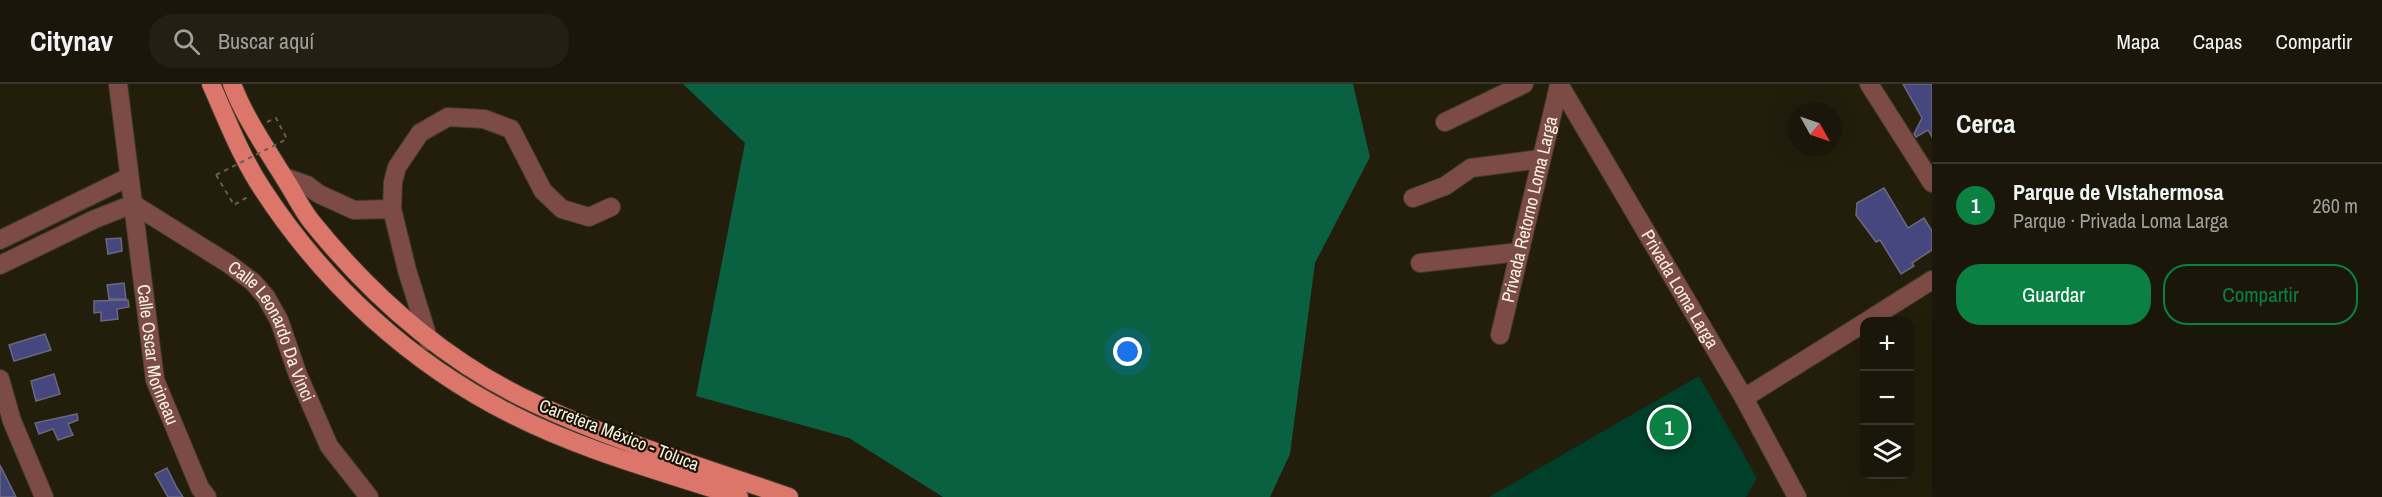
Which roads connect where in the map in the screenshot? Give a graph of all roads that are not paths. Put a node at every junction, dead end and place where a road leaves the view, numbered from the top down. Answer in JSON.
{"nodes":[{"id":1,"x":118,"y":84,"type":"edge"},
{"id":2,"x":211,"y":84,"type":"edge"},
{"id":3,"x":232,"y":84,"type":"edge"},
{"id":4,"x":1524,"y":84,"type":"edge"},
{"id":5,"x":1559,"y":84,"type":"edge"},
{"id":6,"x":1869,"y":84,"type":"edge"},
{"id":7,"x":1445,"y":123,"type":"dead end"},
{"id":8,"x":1541,"y":159,"type":"junction"},
{"id":9,"x":129,"y":177,"type":"junction"},
{"id":10,"x":284,"y":177,"type":"junction"},
{"id":11,"x":1932,"y":183,"type":"edge"},
{"id":12,"x":1413,"y":198,"type":"dead end"},
{"id":13,"x":133,"y":204,"type":"junction"},
{"id":14,"x":611,"y":207,"type":"dead end"},
{"id":15,"x":392,"y":209,"type":"junction"},
{"id":16,"x":0,"y":240,"type":"edge"},
{"id":17,"x":1519,"y":252,"type":"junction"},
{"id":18,"x":1420,"y":263,"type":"dead end"},
{"id":19,"x":0,"y":266,"type":"edge"},
{"id":20,"x":1932,"y":280,"type":"edge"},
{"id":21,"x":1874,"y":317,"type":"edge"},
{"id":22,"x":1860,"y":326,"type":"edge"},
{"id":23,"x":1500,"y":335,"type":"dead end"},
{"id":24,"x":429,"y":341,"type":"junction"},
{"id":25,"x":0,"y":379,"type":"edge"},
{"id":26,"x":1744,"y":398,"type":"junction"},
{"id":27,"x":1794,"y":496,"type":"edge"},
{"id":28,"x":44,"y":497,"type":"edge"},
{"id":29,"x":207,"y":497,"type":"edge"},
{"id":30,"x":369,"y":497,"type":"edge"},
{"id":31,"x":739,"y":497,"type":"edge"},
{"id":32,"x":789,"y":497,"type":"edge"}],
"edges":[{"from":1,"to":9,"type":"street","name":"Calle Oscar Morineau"},
{"from":2,"to":31,"type":"main road","name":"Carretera México - Toluca"},
{"from":3,"to":10,"type":"main road","name":"Carretera México - Toluca"},
{"from":4,"to":7,"type":"street"},
{"from":5,"to":8,"type":"street","name":"Privada Retorno Loma Larga"},
{"from":5,"to":26,"type":"street","name":"Privada Loma Larga"},
{"from":6,"to":11,"type":"street"},
{"from":8,"to":12,"type":"street"},
{"from":8,"to":17,"type":"street","name":"Privada Retorno Loma Larga"},
{"from":9,"to":13,"type":"street","name":"Calle Oscar Morineau"},
{"from":9,"to":16,"type":"street"},
{"from":10,"to":15,"type":"street"},
{"from":10,"to":24,"type":"main road","name":"Carretera México - Toluca"},
{"from":13,"to":19,"type":"street"},
{"from":13,"to":29,"type":"street","name":"Calle Oscar Morineau"},
{"from":13,"to":30,"type":"street","name":"Calle Leonardo Da Vinci"},
{"from":14,"to":15,"type":"street"},
{"from":15,"to":24,"type":"street"},
{"from":17,"to":18,"type":"street"},
{"from":17,"to":23,"type":"street","name":"Privada Retorno Loma Larga"},
{"from":20,"to":21,"type":"street"},
{"from":22,"to":26,"type":"street"},
{"from":24,"to":32,"type":"main road","name":"Carretera México - Toluca"},
{"from":25,"to":28,"type":"street"},
{"from":26,"to":27,"type":"street","name":"Privada Loma Larga"}]}
